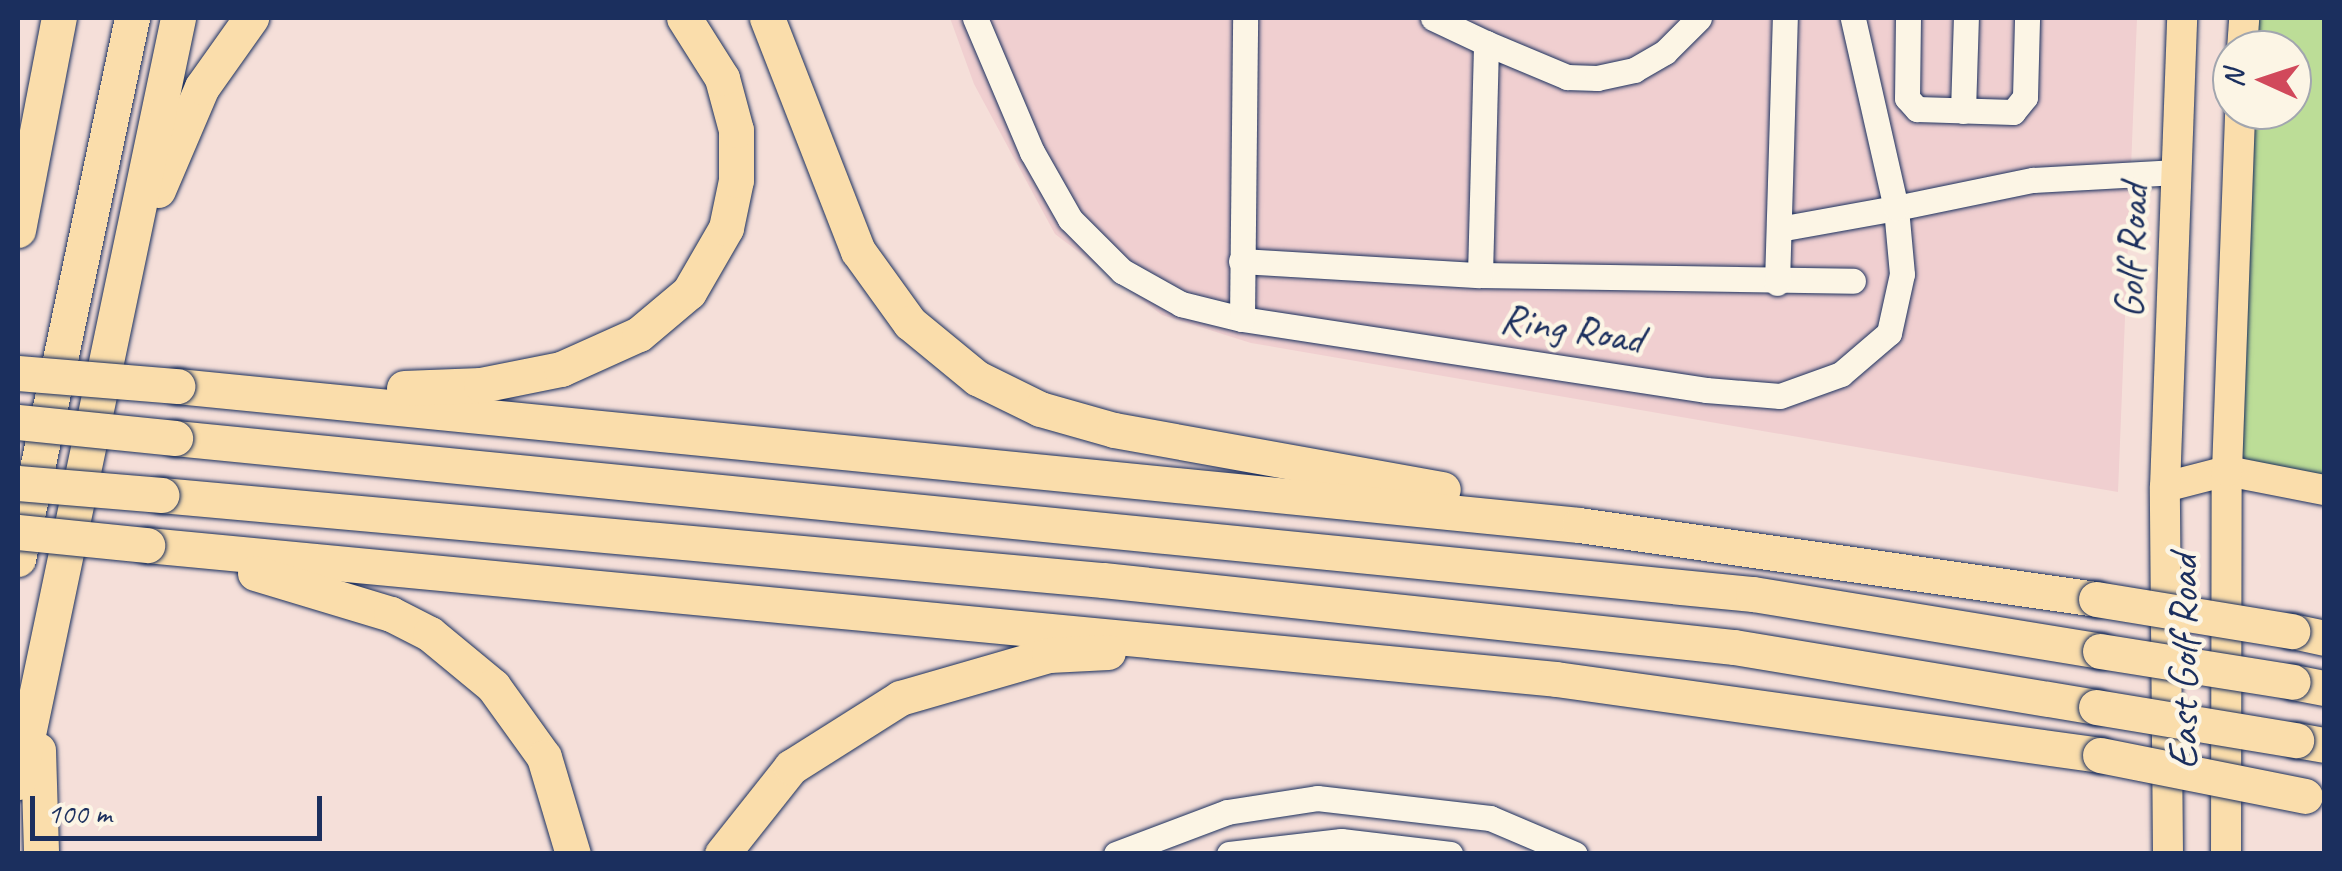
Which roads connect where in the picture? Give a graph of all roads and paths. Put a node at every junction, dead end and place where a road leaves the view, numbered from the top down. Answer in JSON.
{"nodes":[{"id":1,"x":59,"y":18,"type":"edge"},
{"id":2,"x":132,"y":18,"type":"edge"},
{"id":3,"x":178,"y":18,"type":"edge"},
{"id":4,"x":252,"y":18,"type":"edge"},
{"id":5,"x":684,"y":18,"type":"edge"},
{"id":6,"x":767,"y":18,"type":"edge"},
{"id":7,"x":975,"y":18,"type":"edge"},
{"id":8,"x":1246,"y":18,"type":"edge"},
{"id":9,"x":1432,"y":18,"type":"edge"},
{"id":10,"x":1699,"y":18,"type":"edge"},
{"id":11,"x":1785,"y":18,"type":"edge"},
{"id":12,"x":1852,"y":18,"type":"edge"},
{"id":13,"x":1908,"y":18,"type":"edge"},
{"id":14,"x":1966,"y":18,"type":"edge"},
{"id":15,"x":2027,"y":18,"type":"edge"},
{"id":16,"x":2182,"y":18,"type":"edge"},
{"id":17,"x":1486,"y":43,"type":"junction"},
{"id":18,"x":1963,"y":110,"type":"junction"},
{"id":19,"x":2239,"y":130,"type":"edge"},
{"id":20,"x":2177,"y":172,"type":"junction"},
{"id":21,"x":1896,"y":208,"type":"junction"},
{"id":22,"x":18,"y":230,"type":"edge"},
{"id":23,"x":1778,"y":230,"type":"junction"},
{"id":24,"x":1240,"y":262,"type":"junction"},
{"id":25,"x":1480,"y":276,"type":"junction"},
{"id":26,"x":1853,"y":281,"type":"dead end"},
{"id":27,"x":1777,"y":282,"type":"junction"},
{"id":28,"x":113,"y":313,"type":"junction"},
{"id":29,"x":1242,"y":319,"type":"junction"},
{"id":30,"x":18,"y":372,"type":"edge"},
{"id":31,"x":239,"y":392,"type":"junction"},
{"id":32,"x":18,"y":422,"type":"edge"},
{"id":33,"x":2226,"y":471,"type":"junction"},
{"id":34,"x":18,"y":483,"type":"edge"},
{"id":35,"x":2165,"y":488,"type":"junction"},
{"id":36,"x":2324,"y":490,"type":"edge"},
{"id":37,"x":1580,"y":525,"type":"junction"},
{"id":38,"x":18,"y":532,"type":"edge"},
{"id":39,"x":182,"y":551,"type":"junction"},
{"id":40,"x":18,"y":559,"type":"edge"},
{"id":41,"x":2308,"y":634,"type":"edge"},
{"id":42,"x":1233,"y":645,"type":"junction"},
{"id":43,"x":2309,"y":685,"type":"edge"},
{"id":44,"x":38,"y":689,"type":"junction"},
{"id":45,"x":2310,"y":743,"type":"edge"},
{"id":46,"x":18,"y":782,"type":"edge"},
{"id":47,"x":2315,"y":798,"type":"edge"},
{"id":48,"x":41,"y":854,"type":"edge"},
{"id":49,"x":573,"y":854,"type":"edge"},
{"id":50,"x":722,"y":854,"type":"edge"},
{"id":51,"x":1116,"y":854,"type":"edge"},
{"id":52,"x":1229,"y":854,"type":"edge"},
{"id":53,"x":1450,"y":854,"type":"edge"},
{"id":54,"x":1575,"y":854,"type":"edge"},
{"id":55,"x":2168,"y":854,"type":"edge"},
{"id":56,"x":2226,"y":854,"type":"edge"}],
"edges":[{"from":1,"to":22,"type":"highway"},
{"from":2,"to":40,"type":"highway"},
{"from":3,"to":28,"type":"highway"},
{"from":4,"to":28,"type":"highway"},
{"from":5,"to":31,"type":"highway"},
{"from":6,"to":37,"type":"highway"},
{"from":7,"to":29,"type":"street","name":"Ring Road"},
{"from":8,"to":24,"type":"street"},
{"from":9,"to":17,"type":"street"},
{"from":10,"to":17,"type":"street"},
{"from":11,"to":23,"type":"street"},
{"from":12,"to":21,"type":"street","name":"Ring Road"},
{"from":13,"to":18,"type":"street"},
{"from":14,"to":18,"type":"street"},
{"from":15,"to":18,"type":"street"},
{"from":16,"to":20,"type":"main road","name":"Golf Road"},
{"from":17,"to":25,"type":"street"},
{"from":19,"to":33,"type":"main road"},
{"from":20,"to":21,"type":"street"},
{"from":20,"to":35,"type":"main road","name":"Golf Road"},
{"from":21,"to":23,"type":"street"},
{"from":21,"to":29,"type":"street","name":"Ring Road"},
{"from":23,"to":27,"type":"street"},
{"from":24,"to":25,"type":"street"},
{"from":24,"to":29,"type":"street"},
{"from":25,"to":27,"type":"street"},
{"from":26,"to":27,"type":"street"},
{"from":28,"to":44,"type":"highway"},
{"from":30,"to":31,"type":"highway","bridge":true},
{"from":31,"to":37,"type":"highway"},
{"from":32,"to":43,"type":"highway","bridge":true},
{"from":33,"to":35,"type":"main road"},
{"from":33,"to":36,"type":"main road"},
{"from":33,"to":56,"type":"main road","name":"East Golf Road"},
{"from":34,"to":45,"type":"highway","bridge":true},
{"from":35,"to":55,"type":"main road","name":"East Golf Road"},
{"from":37,"to":41,"type":"highway","bridge":true},
{"from":38,"to":39,"type":"highway","bridge":true},
{"from":39,"to":42,"type":"highway"},
{"from":39,"to":49,"type":"highway"},
{"from":42,"to":47,"type":"highway","bridge":true},
{"from":42,"to":50,"type":"highway"},
{"from":44,"to":46,"type":"highway"},
{"from":44,"to":48,"type":"highway"},
{"from":51,"to":54,"type":"street"},
{"from":52,"to":53,"type":"street"}]}
